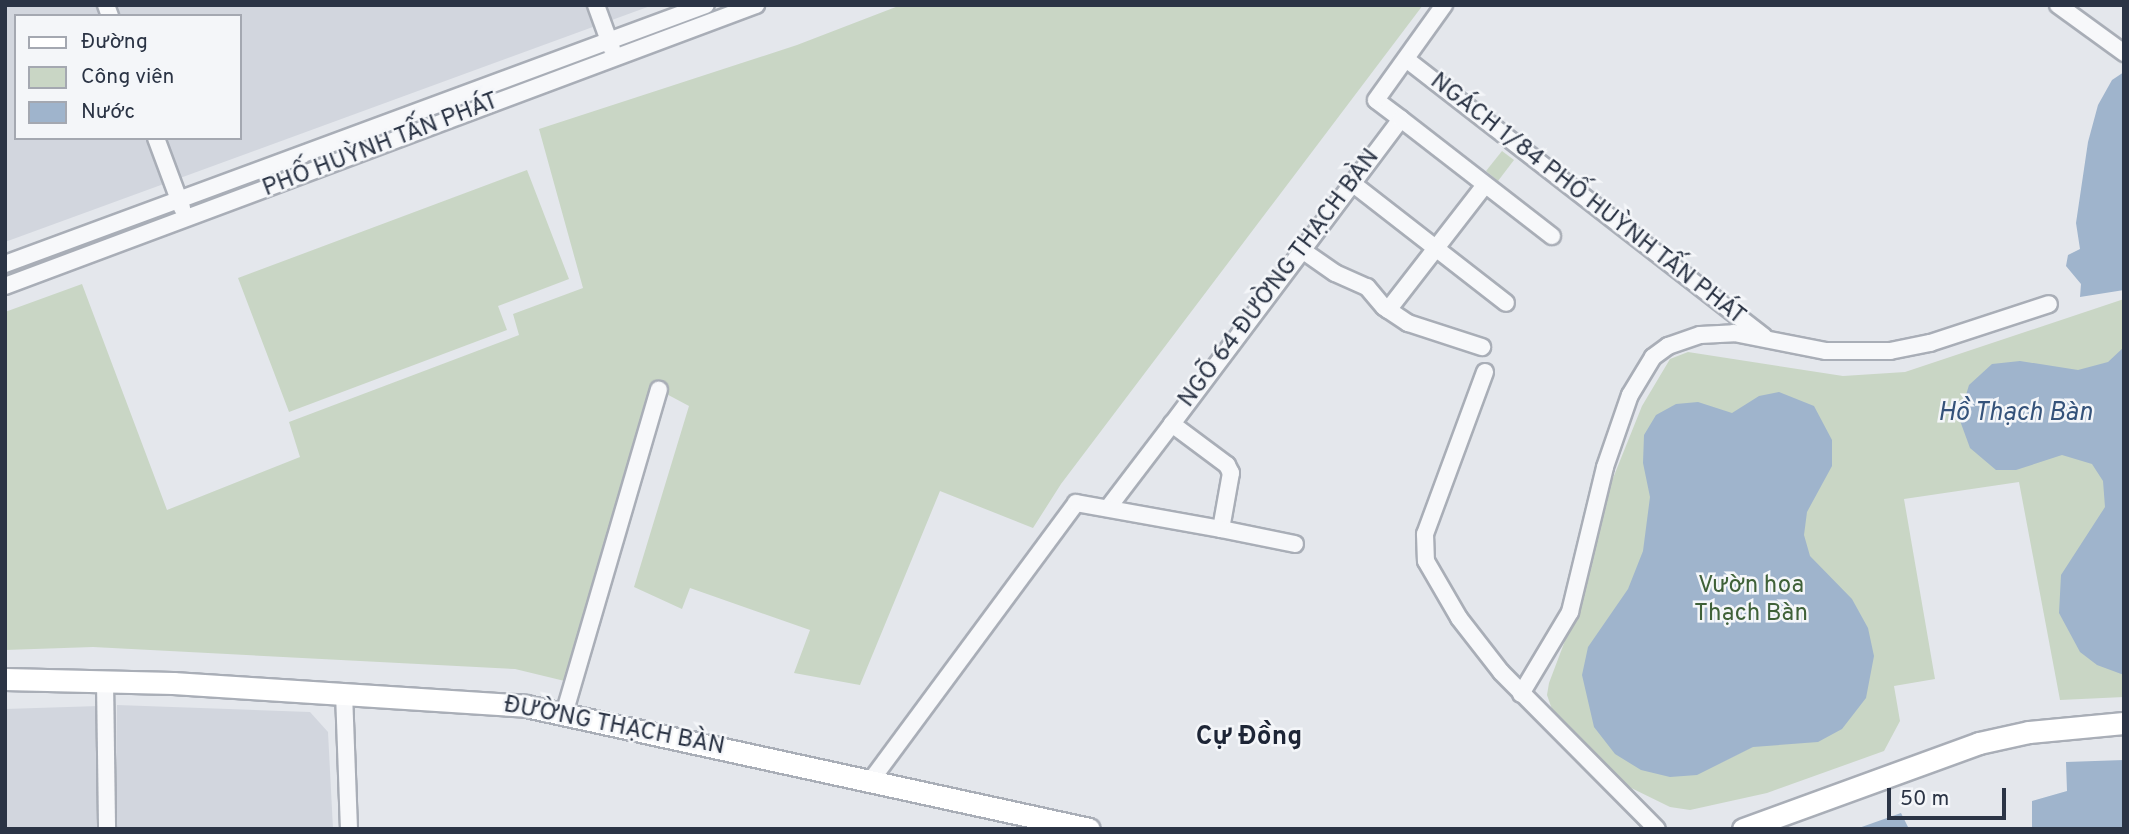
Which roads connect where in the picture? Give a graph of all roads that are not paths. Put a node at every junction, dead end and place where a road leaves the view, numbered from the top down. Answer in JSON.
{"nodes":[{"id":1,"x":596,"y":5,"type":"edge"},
{"id":2,"x":706,"y":5,"type":"edge"},
{"id":3,"x":756,"y":5,"type":"edge"},
{"id":4,"x":1444,"y":5,"type":"edge"},
{"id":5,"x":2064,"y":9,"type":"edge"},
{"id":6,"x":609,"y":41,"type":"junction"},
{"id":7,"x":2124,"y":53,"type":"edge"},
{"id":8,"x":615,"y":58,"type":"junction"},
{"id":9,"x":1406,"y":59,"type":"junction"},
{"id":10,"x":1401,"y":119,"type":"junction"},
{"id":11,"x":157,"y":140,"type":"edge"},
{"id":12,"x":339,"y":141,"type":"junction"},
{"id":13,"x":346,"y":159,"type":"junction"},
{"id":14,"x":1352,"y":183,"type":"junction"},
{"id":15,"x":1485,"y":185,"type":"junction"},
{"id":16,"x":179,"y":200,"type":"junction"},
{"id":17,"x":186,"y":219,"type":"junction"},
{"id":18,"x":1552,"y":236,"type":"dead end"},
{"id":19,"x":1436,"y":248,"type":"junction"},
{"id":20,"x":1302,"y":250,"type":"junction"},
{"id":21,"x":5,"y":264,"type":"edge"},
{"id":22,"x":5,"y":286,"type":"edge"},
{"id":23,"x":1506,"y":303,"type":"dead end"},
{"id":24,"x":2049,"y":304,"type":"dead end"},
{"id":25,"x":1388,"y":310,"type":"junction"},
{"id":26,"x":1768,"y":341,"type":"junction"},
{"id":27,"x":1482,"y":347,"type":"dead end"},
{"id":28,"x":1485,"y":372,"type":"dead end"},
{"id":29,"x":659,"y":390,"type":"dead end"},
{"id":30,"x":1172,"y":424,"type":"junction"},
{"id":31,"x":1108,"y":508,"type":"junction"},
{"id":32,"x":1221,"y":529,"type":"junction"},
{"id":33,"x":1295,"y":544,"type":"dead end"},
{"id":34,"x":5,"y":679,"type":"edge"},
{"id":35,"x":104,"y":681,"type":"junction"},
{"id":36,"x":345,"y":693,"type":"junction"},
{"id":37,"x":1521,"y":694,"type":"junction"},
{"id":38,"x":564,"y":714,"type":"junction"},
{"id":39,"x":2124,"y":723,"type":"edge"},
{"id":40,"x":869,"y":783,"type":"junction"},
{"id":41,"x":107,"y":829,"type":"edge"},
{"id":42,"x":349,"y":829,"type":"edge"},
{"id":43,"x":1089,"y":829,"type":"edge"},
{"id":44,"x":1657,"y":829,"type":"edge"},
{"id":45,"x":1744,"y":829,"type":"edge"}],
"edges":[{"from":1,"to":6,"type":"street"},
{"from":2,"to":6,"type":"street","name":"PHỐ HUỲNH TẤN PHÁT"},
{"from":3,"to":8,"type":"street","name":"PHỐ HUỲNH TẤN PHÁT"},
{"from":4,"to":9,"type":"street"},
{"from":5,"to":7,"type":"street"},
{"from":6,"to":8,"type":"street"},
{"from":6,"to":12,"type":"street","name":"PHỐ HUỲNH TẤN PHÁT"},
{"from":8,"to":13,"type":"street","name":"PHỐ HUỲNH TẤN PHÁT"},
{"from":9,"to":10,"type":"street"},
{"from":9,"to":26,"type":"street","name":"NGÁCH 1/84 PHỐ HUỲNH TẤN PHÁT"},
{"from":10,"to":14,"type":"street","name":"NGÕ 64 ĐƯỜNG THẠCH BÀN"},
{"from":10,"to":15,"type":"street"},
{"from":11,"to":16,"type":"street"},
{"from":12,"to":13,"type":"street"},
{"from":12,"to":16,"type":"street","name":"PHỐ HUỲNH TẤN PHÁT"},
{"from":13,"to":17,"type":"street","name":"PHỐ HUỲNH TẤN PHÁT"},
{"from":14,"to":19,"type":"street"},
{"from":14,"to":20,"type":"street","name":"NGÕ 64 ĐƯỜNG THẠCH BÀN"},
{"from":15,"to":18,"type":"street"},
{"from":15,"to":19,"type":"street"},
{"from":16,"to":17,"type":"street"},
{"from":16,"to":21,"type":"street","name":"PHỐ HUỲNH TẤN PHÁT"},
{"from":17,"to":22,"type":"street","name":"PHỐ HUỲNH TẤN PHÁT"},
{"from":19,"to":23,"type":"street"},
{"from":19,"to":25,"type":"street"},
{"from":20,"to":25,"type":"street"},
{"from":20,"to":30,"type":"street","name":"NGÕ 64 ĐƯỜNG THẠCH BÀN"},
{"from":24,"to":26,"type":"street"},
{"from":25,"to":27,"type":"street"},
{"from":26,"to":37,"type":"street"},
{"from":28,"to":37,"type":"street"},
{"from":29,"to":38,"type":"street"},
{"from":30,"to":31,"type":"street"},
{"from":30,"to":32,"type":"street","name":"NGÕ 64 ĐƯỜNG THẠCH BÀN"},
{"from":31,"to":32,"type":"street"},
{"from":31,"to":40,"type":"street"},
{"from":32,"to":33,"type":"street"},
{"from":34,"to":35,"type":"main road","name":"ĐƯỜNG THẠCH BÀN"},
{"from":35,"to":36,"type":"main road","name":"ĐƯỜNG THẠCH BÀN"},
{"from":35,"to":41,"type":"street"},
{"from":36,"to":38,"type":"main road","name":"ĐƯỜNG THẠCH BÀN"},
{"from":36,"to":42,"type":"street"},
{"from":37,"to":44,"type":"street"},
{"from":38,"to":40,"type":"main road","name":"ĐƯỜNG THẠCH BÀN"},
{"from":39,"to":45,"type":"main road"},
{"from":40,"to":43,"type":"main road","name":"ĐƯỜNG THẠCH BÀN"}]}
